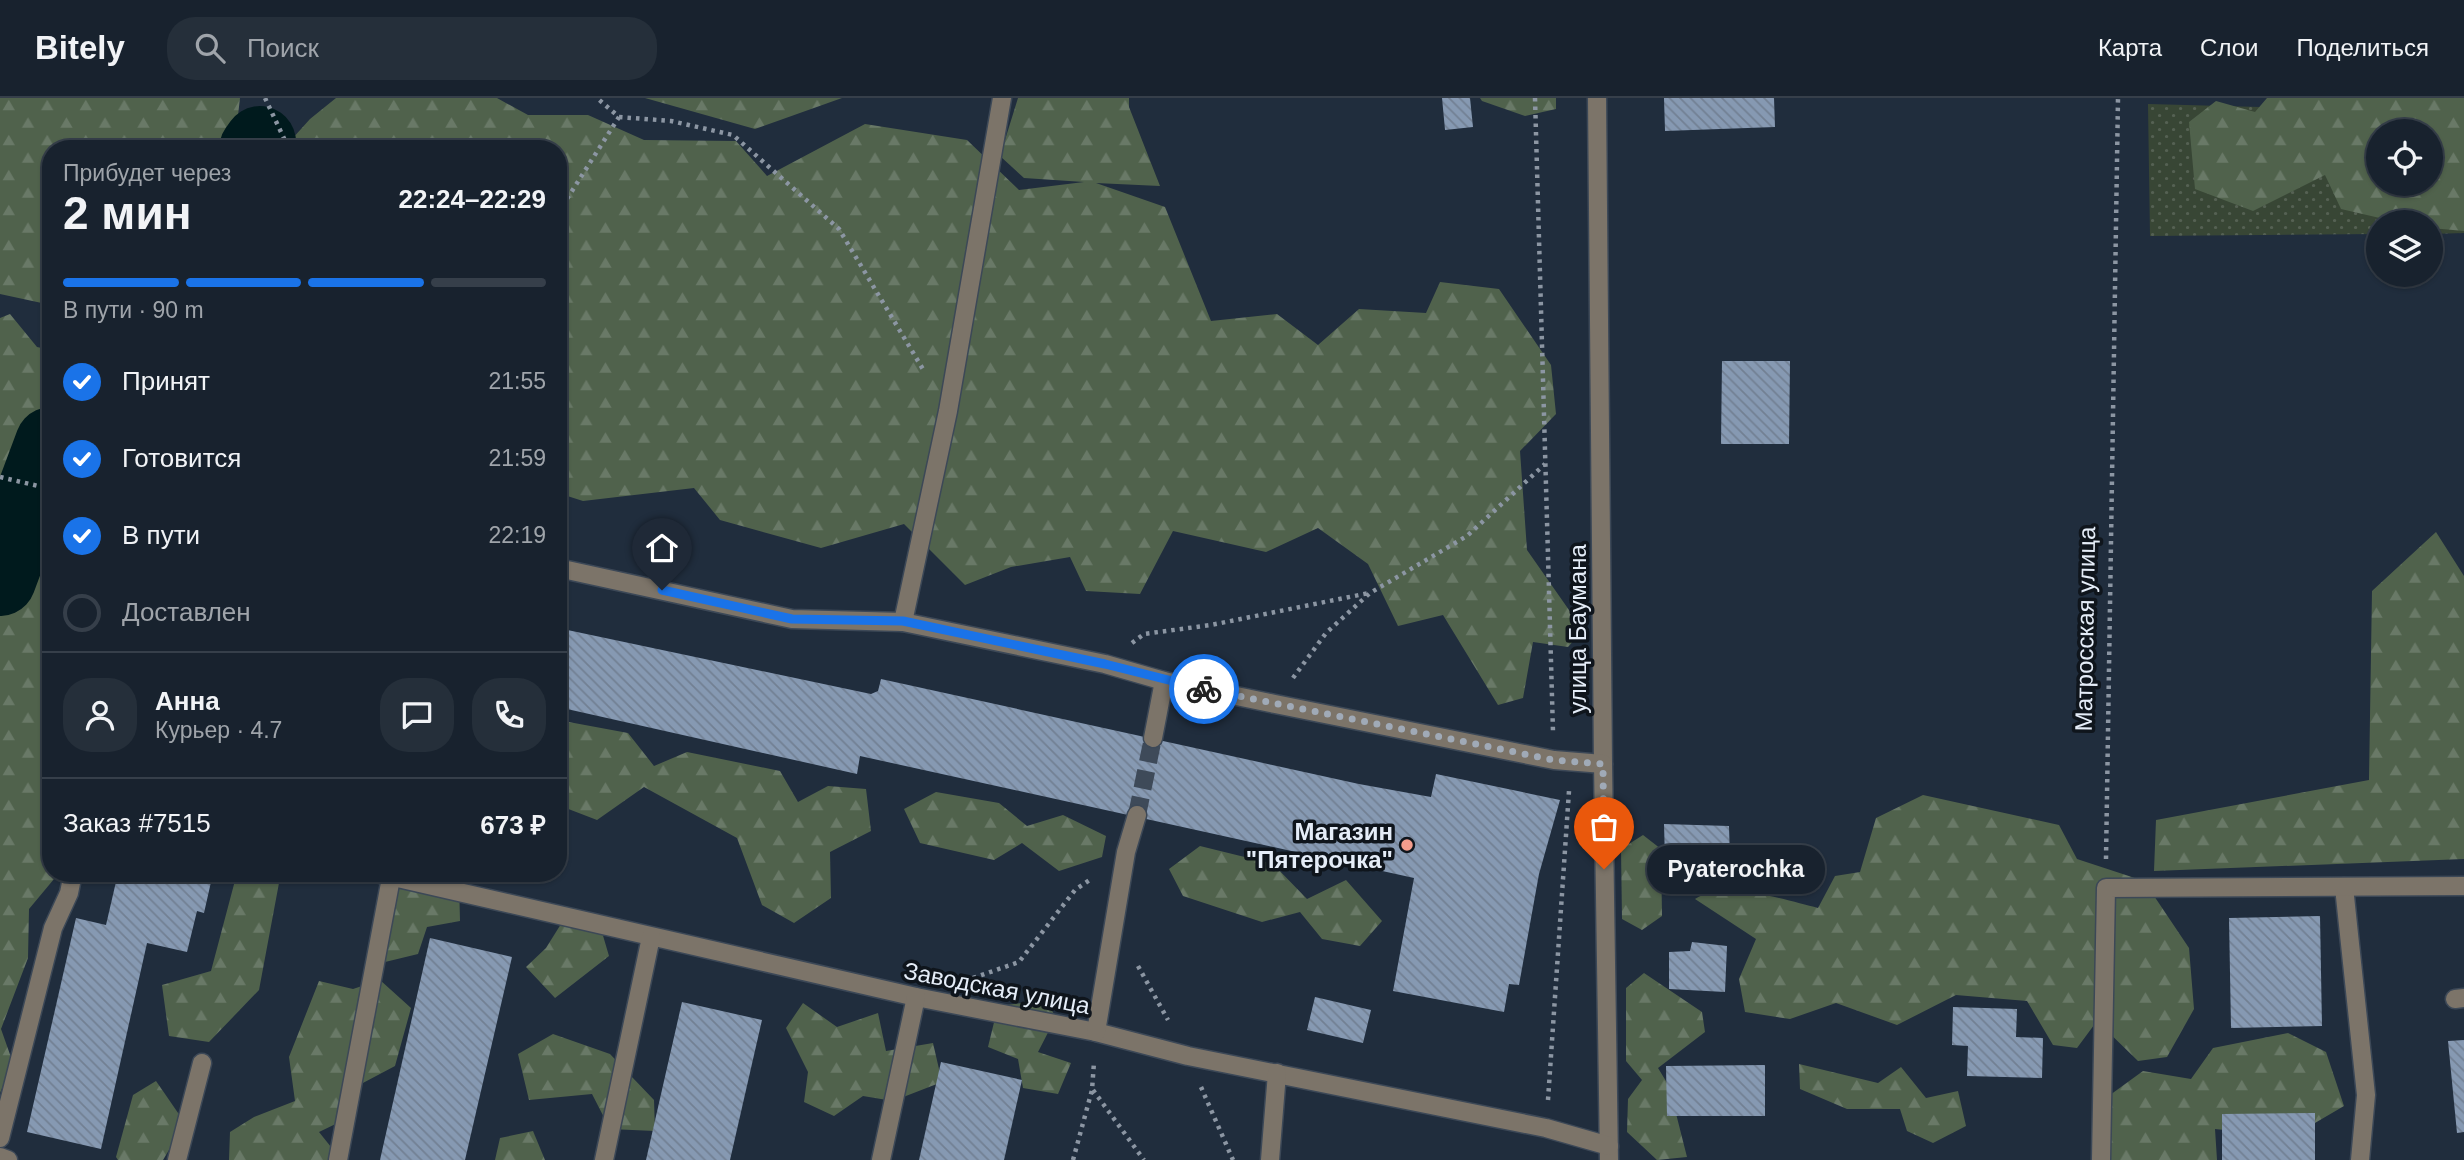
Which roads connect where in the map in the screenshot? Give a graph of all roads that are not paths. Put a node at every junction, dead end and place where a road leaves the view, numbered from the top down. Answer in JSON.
{"nodes":[{"id":1,"x":1002,"y":98,"type":"edge"},
{"id":2,"x":1597,"y":98,"type":"edge"},
{"id":3,"x":567,"y":570,"type":"edge"},
{"id":4,"x":903,"y":621,"type":"junction"},
{"id":5,"x":1164,"y":681,"type":"junction"},
{"id":6,"x":1153,"y":738,"type":"tunnel mouth"},
{"id":7,"x":1603,"y":764,"type":"junction"},
{"id":8,"x":1137,"y":816,"type":"tunnel mouth"},
{"id":9,"x":71,"y":882,"type":"edge"},
{"id":10,"x":382,"y":882,"type":"edge"},
{"id":11,"x":413,"y":882,"type":"edge"},
{"id":12,"x":2464,"y":886,"type":"edge"},
{"id":13,"x":2344,"y":887,"type":"junction"},
{"id":14,"x":651,"y":937,"type":"junction"},
{"id":15,"x":916,"y":997,"type":"junction"},
{"id":16,"x":1096,"y":1032,"type":"junction"},
{"id":17,"x":202,"y":1063,"type":"dead end"},
{"id":18,"x":1277,"y":1073,"type":"junction"},
{"id":19,"x":0,"y":1138,"type":"edge"},
{"id":20,"x":1609,"y":1153,"type":"edge"},
{"id":21,"x":0,"y":1157,"type":"edge"},
{"id":22,"x":8,"y":1160,"type":"edge"},
{"id":23,"x":177,"y":1160,"type":"edge"},
{"id":24,"x":338,"y":1160,"type":"edge"},
{"id":25,"x":604,"y":1160,"type":"edge"},
{"id":26,"x":881,"y":1160,"type":"edge"},
{"id":27,"x":1270,"y":1160,"type":"edge"},
{"id":28,"x":2101,"y":1160,"type":"edge"},
{"id":29,"x":2360,"y":1160,"type":"edge"}],
"edges":[{"from":1,"to":4,"type":"street"},
{"from":2,"to":7,"type":"street","name":"улица Баумана"},
{"from":3,"to":4,"type":"street"},
{"from":4,"to":5,"type":"street"},
{"from":5,"to":6,"type":"street"},
{"from":5,"to":7,"type":"street"},
{"from":7,"to":20,"type":"street","name":"улица Баумана"},
{"from":8,"to":16,"type":"street"},
{"from":9,"to":19,"type":"street"},
{"from":10,"to":24,"type":"street"},
{"from":11,"to":14,"type":"street","name":"Заводская улица"},
{"from":12,"to":13,"type":"street"},
{"from":13,"to":28,"type":"street"},
{"from":13,"to":29,"type":"street"},
{"from":14,"to":15,"type":"street","name":"Заводская улица"},
{"from":14,"to":25,"type":"street"},
{"from":15,"to":16,"type":"street","name":"Заводская улица"},
{"from":15,"to":26,"type":"street"},
{"from":16,"to":18,"type":"street","name":"Заводская улица"},
{"from":17,"to":23,"type":"street"},
{"from":18,"to":20,"type":"street","name":"Заводская улица"},
{"from":18,"to":27,"type":"street"},
{"from":21,"to":22,"type":"street"}]}
